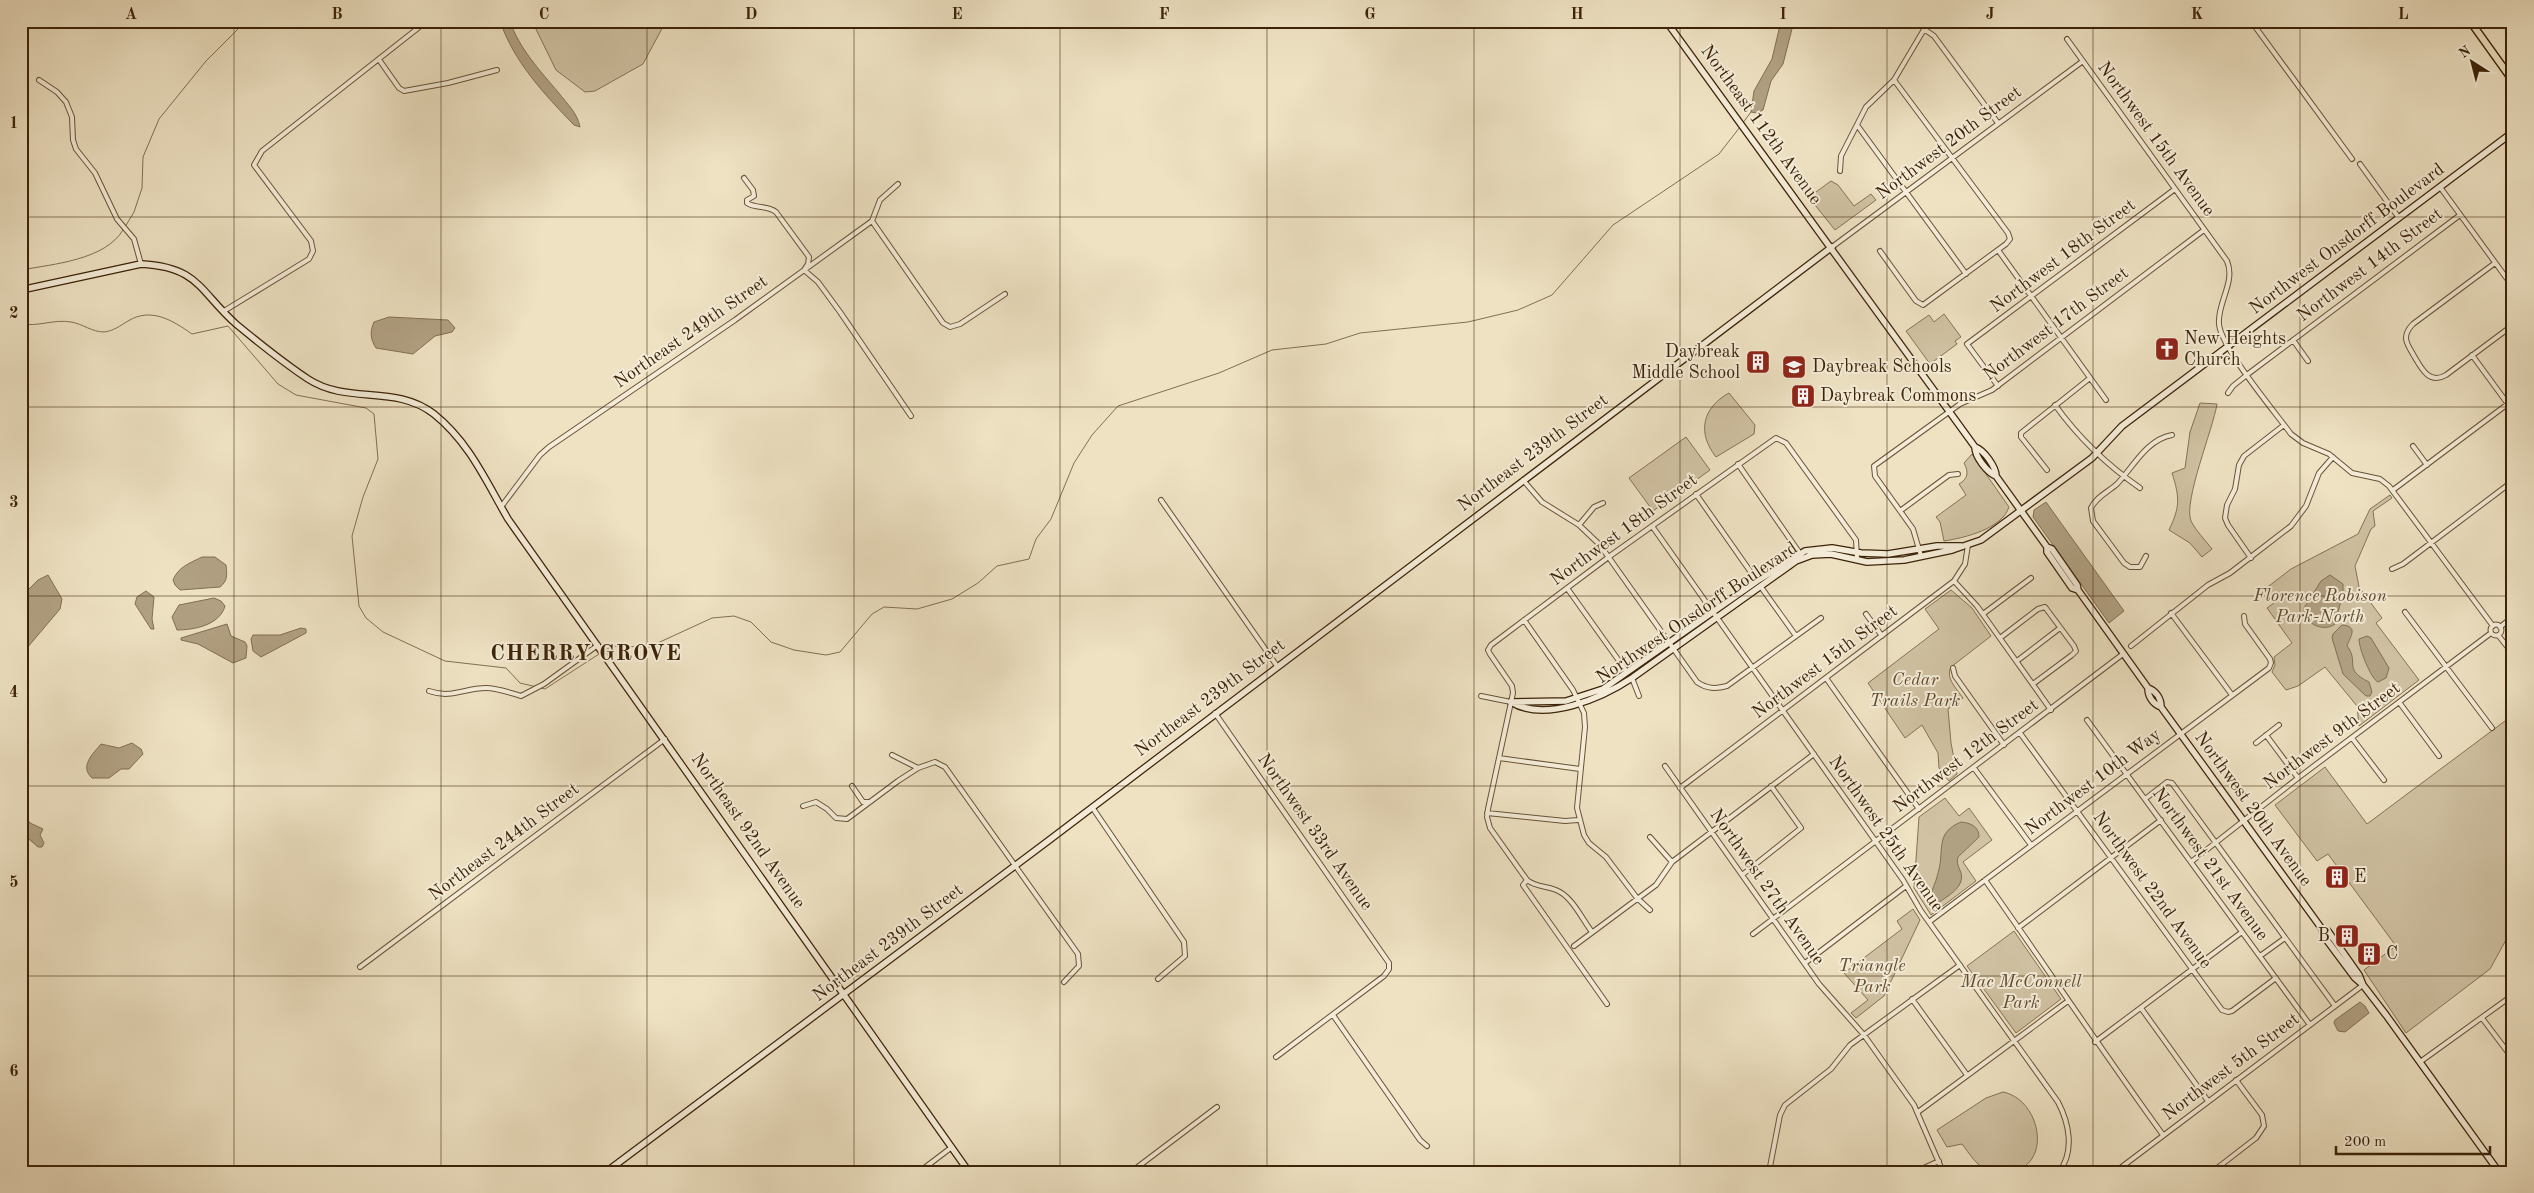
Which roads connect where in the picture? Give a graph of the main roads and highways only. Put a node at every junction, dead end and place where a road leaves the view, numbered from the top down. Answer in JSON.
{"nodes":[{"id":1,"x":2470,"y":21,"type":"edge"},
{"id":2,"x":2513,"y":81,"type":"edge"}],
"edges":[{"from":1,"to":2,"type":"main road"}]}
